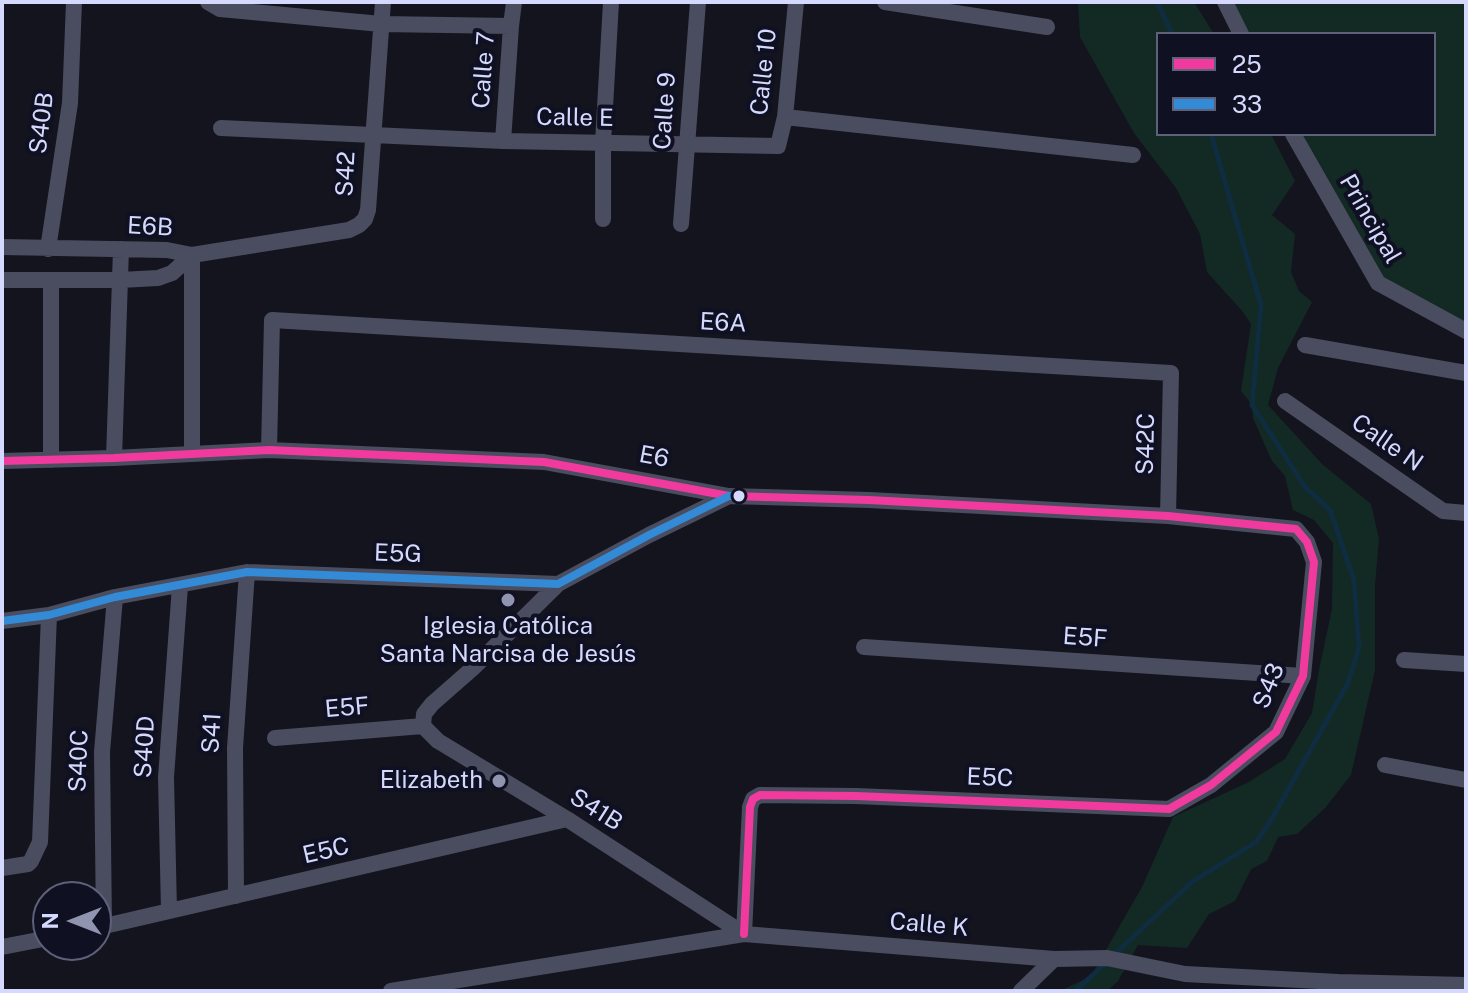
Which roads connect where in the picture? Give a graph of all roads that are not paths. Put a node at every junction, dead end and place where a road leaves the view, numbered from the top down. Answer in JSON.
{"nodes":[{"id":1,"x":74,"y":2,"type":"edge"},
{"id":2,"x":208,"y":2,"type":"edge"},
{"id":3,"x":383,"y":2,"type":"edge"},
{"id":4,"x":514,"y":2,"type":"edge"},
{"id":5,"x":611,"y":2,"type":"edge"},
{"id":6,"x":698,"y":2,"type":"edge"},
{"id":7,"x":796,"y":2,"type":"edge"},
{"id":8,"x":885,"y":2,"type":"edge"},
{"id":9,"x":1225,"y":2,"type":"edge"},
{"id":10,"x":381,"y":24,"type":"junction"},
{"id":11,"x":511,"y":26,"type":"junction"},
{"id":12,"x":1047,"y":27,"type":"dead end"},
{"id":13,"x":1240,"y":32,"type":"edge"},
{"id":14,"x":785,"y":117,"type":"junction"},
{"id":15,"x":221,"y":128,"type":"dead end"},
{"id":16,"x":372,"y":134,"type":"junction"},
{"id":17,"x":1294,"y":136,"type":"edge"},
{"id":18,"x":503,"y":141,"type":"junction"},
{"id":19,"x":603,"y":143,"type":"junction"},
{"id":20,"x":687,"y":143,"type":"junction"},
{"id":21,"x":778,"y":146,"type":"joint"},
{"id":22,"x":1133,"y":155,"type":"dead end"},
{"id":23,"x":603,"y":219,"type":"dead end"},
{"id":24,"x":681,"y":224,"type":"dead end"},
{"id":25,"x":2,"y":247,"type":"edge"},
{"id":26,"x":48,"y":249,"type":"junction"},
{"id":27,"x":121,"y":249,"type":"junction"},
{"id":28,"x":192,"y":255,"type":"junction"},
{"id":29,"x":2,"y":280,"type":"edge"},
{"id":30,"x":51,"y":280,"type":"junction"},
{"id":31,"x":120,"y":280,"type":"junction"},
{"id":32,"x":1466,"y":331,"type":"edge"},
{"id":33,"x":1305,"y":345,"type":"dead end"},
{"id":34,"x":1171,"y":373,"type":"joint"},
{"id":35,"x":1466,"y":373,"type":"edge"},
{"id":36,"x":1285,"y":401,"type":"dead end"},
{"id":37,"x":269,"y":450,"type":"junction"},
{"id":38,"x":192,"y":454,"type":"junction"},
{"id":39,"x":114,"y":458,"type":"junction"},
{"id":40,"x":51,"y":460,"type":"junction"},
{"id":41,"x":2,"y":461,"type":"edge"},
{"id":42,"x":729,"y":496,"type":"junction"},
{"id":43,"x":1466,"y":513,"type":"edge"},
{"id":44,"x":1168,"y":516,"type":"junction"},
{"id":45,"x":1296,"y":529,"type":"joint"},
{"id":46,"x":247,"y":572,"type":"junction"},
{"id":47,"x":558,"y":584,"type":"junction"},
{"id":48,"x":180,"y":586,"type":"junction"},
{"id":49,"x":115,"y":597,"type":"junction"},
{"id":50,"x":49,"y":615,"type":"junction"},
{"id":51,"x":2,"y":621,"type":"edge"},
{"id":52,"x":864,"y":647,"type":"dead end"},
{"id":53,"x":1404,"y":660,"type":"dead end"},
{"id":54,"x":1466,"y":664,"type":"edge"},
{"id":55,"x":1303,"y":676,"type":"junction"},
{"id":56,"x":423,"y":726,"type":"junction"},
{"id":57,"x":275,"y":738,"type":"dead end"},
{"id":58,"x":1385,"y":765,"type":"dead end"},
{"id":59,"x":1466,"y":780,"type":"edge"},
{"id":60,"x":1169,"y":809,"type":"joint"},
{"id":61,"x":567,"y":819,"type":"junction"},
{"id":62,"x":2,"y":868,"type":"edge"},
{"id":63,"x":101,"y":881,"type":"edge"},
{"id":64,"x":236,"y":896,"type":"junction"},
{"id":65,"x":169,"y":911,"type":"junction"},
{"id":66,"x":112,"y":924,"type":"edge"},
{"id":67,"x":744,"y":934,"type":"junction"},
{"id":68,"x":32,"y":941,"type":"edge"},
{"id":69,"x":2,"y":947,"type":"edge"},
{"id":70,"x":1054,"y":959,"type":"junction"},
{"id":71,"x":1466,"y":985,"type":"edge"},
{"id":72,"x":1338,"y":986,"type":"edge"},
{"id":73,"x":391,"y":991,"type":"edge"},
{"id":74,"x":1021,"y":991,"type":"edge"}],
"edges":[{"from":1,"to":26,"type":"street","name":"S40B"},
{"from":2,"to":10,"type":"street"},
{"from":3,"to":10,"type":"street","name":"S42"},
{"from":4,"to":11,"type":"street","name":"Calle 7"},
{"from":5,"to":19,"type":"street"},
{"from":6,"to":20,"type":"street","name":"Calle 9"},
{"from":7,"to":14,"type":"street","name":"Calle 10"},
{"from":8,"to":12,"type":"street"},
{"from":9,"to":13,"type":"street"},
{"from":10,"to":11,"type":"street"},
{"from":10,"to":16,"type":"street","name":"S42"},
{"from":11,"to":18,"type":"street","name":"Calle 7"},
{"from":14,"to":21,"type":"street","name":"Calle 10"},
{"from":14,"to":22,"type":"street"},
{"from":15,"to":16,"type":"street","name":"Calle E"},
{"from":16,"to":18,"type":"street","name":"Calle E"},
{"from":16,"to":28,"type":"street","name":"S42"},
{"from":17,"to":32,"type":"street","name":"Principal"},
{"from":18,"to":19,"type":"street","name":"Calle E"},
{"from":19,"to":20,"type":"street","name":"Calle E"},
{"from":19,"to":23,"type":"street"},
{"from":20,"to":21,"type":"street","name":"Calle E"},
{"from":20,"to":24,"type":"street","name":"Calle 9"},
{"from":25,"to":26,"type":"street","name":"E6B"},
{"from":26,"to":27,"type":"street","name":"E6B"},
{"from":27,"to":28,"type":"street","name":"E6B"},
{"from":27,"to":31,"type":"street"},
{"from":28,"to":31,"type":"street","name":"E6B"},
{"from":28,"to":38,"type":"street"},
{"from":29,"to":30,"type":"street","name":"E6B"},
{"from":30,"to":31,"type":"street","name":"E6B"},
{"from":30,"to":40,"type":"street"},
{"from":31,"to":39,"type":"street"},
{"from":33,"to":35,"type":"street"},
{"from":34,"to":37,"type":"street","name":"E6A"},
{"from":34,"to":44,"type":"street","name":"S42C"},
{"from":36,"to":43,"type":"street","name":"Calle N"},
{"from":37,"to":38,"type":"street","name":"E6"},
{"from":37,"to":42,"type":"street","name":"E6"},
{"from":38,"to":39,"type":"street","name":"E6"},
{"from":39,"to":40,"type":"street","name":"E6"},
{"from":40,"to":41,"type":"street","name":"E6"},
{"from":42,"to":44,"type":"street","name":"E6"},
{"from":42,"to":47,"type":"street"},
{"from":44,"to":45,"type":"street","name":"E6"},
{"from":45,"to":55,"type":"street","name":"S43"},
{"from":46,"to":47,"type":"street","name":"E5G"},
{"from":46,"to":48,"type":"street","name":"E5G"},
{"from":46,"to":64,"type":"street","name":"S41"},
{"from":47,"to":56,"type":"street"},
{"from":48,"to":49,"type":"street","name":"E5G"},
{"from":48,"to":65,"type":"street","name":"S40D"},
{"from":49,"to":50,"type":"street","name":"E5G"},
{"from":49,"to":63,"type":"street","name":"S40C"},
{"from":50,"to":51,"type":"street","name":"E5G"},
{"from":50,"to":62,"type":"street"},
{"from":52,"to":55,"type":"street","name":"E5F"},
{"from":53,"to":54,"type":"street"},
{"from":55,"to":60,"type":"street","name":"S43"},
{"from":56,"to":57,"type":"street","name":"E5F"},
{"from":56,"to":61,"type":"street","name":"S41B"},
{"from":58,"to":59,"type":"street"},
{"from":60,"to":67,"type":"street","name":"E5C"},
{"from":61,"to":64,"type":"street","name":"E5C"},
{"from":61,"to":67,"type":"street","name":"S41B"},
{"from":64,"to":65,"type":"street","name":"E5C"},
{"from":65,"to":66,"type":"street","name":"E5C"},
{"from":67,"to":70,"type":"street","name":"Calle K"},
{"from":67,"to":73,"type":"street","name":"Calle K"},
{"from":68,"to":69,"type":"street"},
{"from":70,"to":72,"type":"street","name":"Calle K"},
{"from":70,"to":74,"type":"street"},
{"from":71,"to":72,"type":"street","name":"Calle K"}]}
